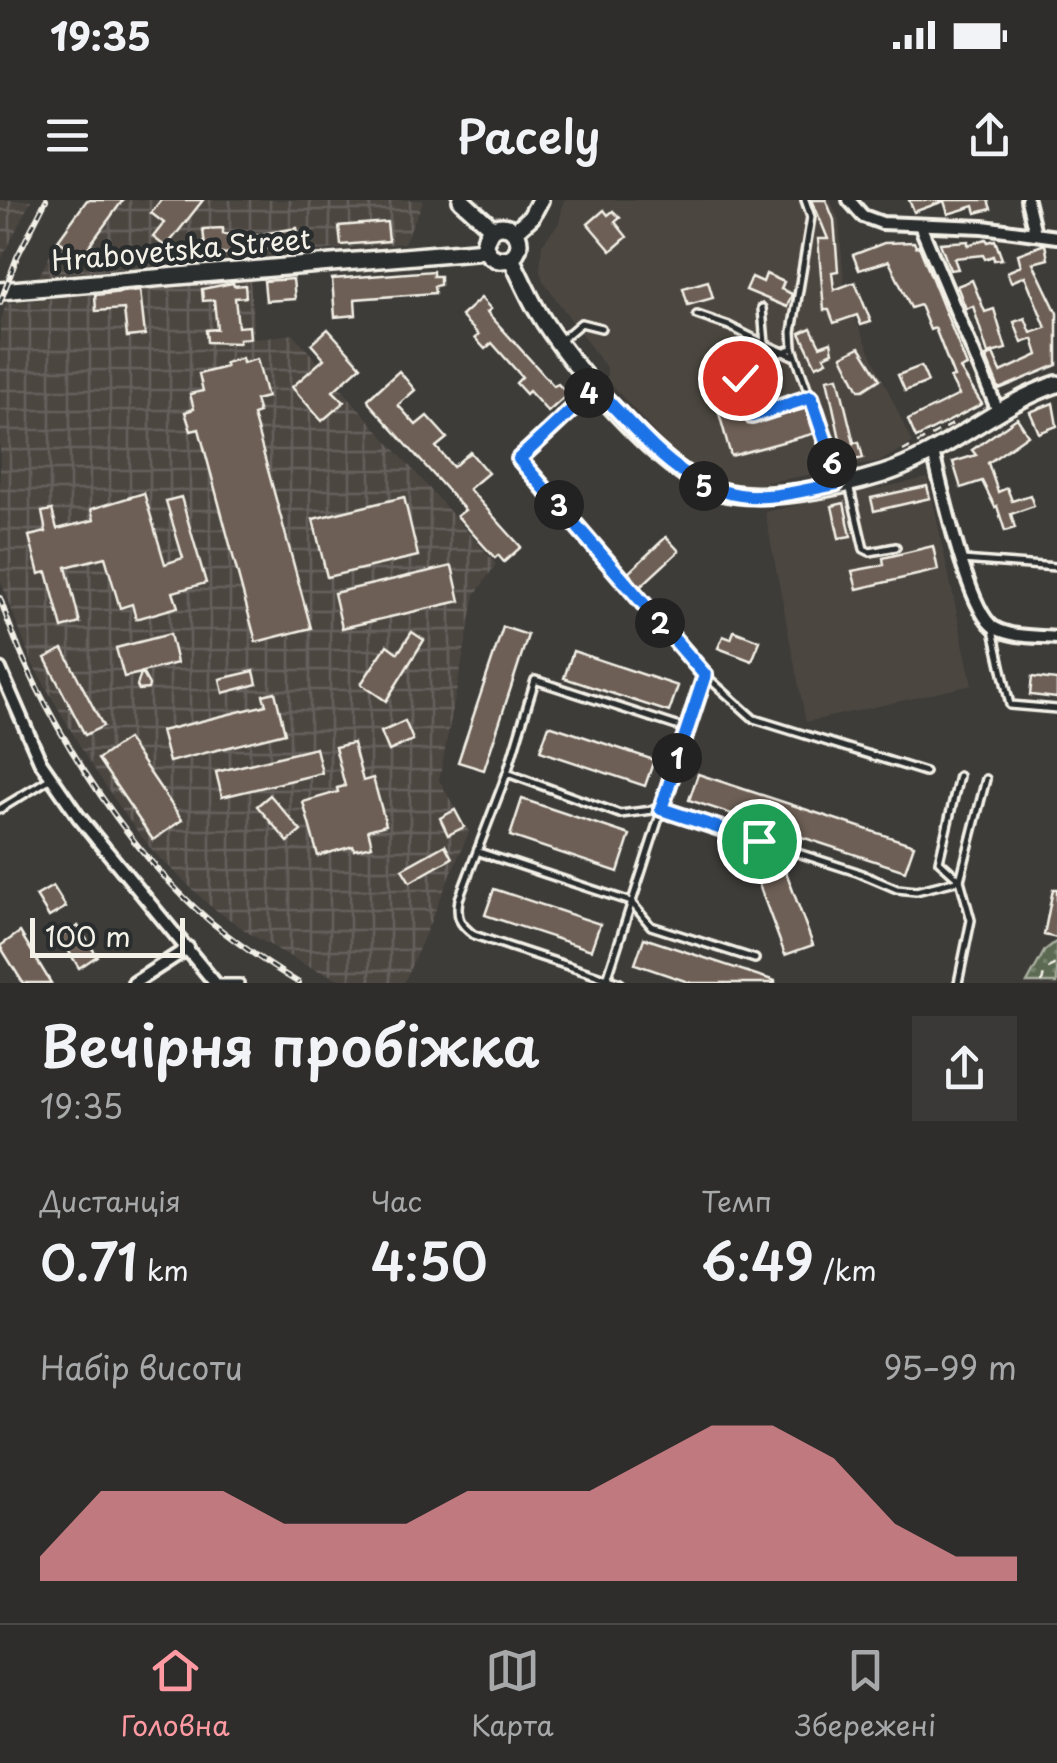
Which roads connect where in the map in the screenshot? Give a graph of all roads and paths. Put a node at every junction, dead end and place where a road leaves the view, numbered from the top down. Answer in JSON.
{"nodes":[{"id":1,"x":461,"y":200,"type":"edge"},
{"id":2,"x":540,"y":200,"type":"edge"},
{"id":3,"x":805,"y":200,"type":"edge"},
{"id":4,"x":849,"y":200,"type":"edge"},
{"id":5,"x":1026,"y":200,"type":"edge"},
{"id":6,"x":920,"y":225,"type":"junction"},
{"id":7,"x":492,"y":228,"type":"junction"},
{"id":8,"x":514,"y":232,"type":"junction"},
{"id":9,"x":1035,"y":232,"type":"junction"},
{"id":10,"x":1057,"y":237,"type":"edge"},
{"id":11,"x":486,"y":250,"type":"junction"},
{"id":12,"x":511,"y":258,"type":"junction"},
{"id":13,"x":0,"y":291,"type":"edge"},
{"id":14,"x":762,"y":308,"type":"dead end"},
{"id":15,"x":697,"y":315,"type":"dead end"},
{"id":16,"x":601,"y":328,"type":"dead end"},
{"id":17,"x":560,"y":341,"type":"junction"},
{"id":18,"x":765,"y":344,"type":"junction"},
{"id":19,"x":792,"y":348,"type":"junction"},
{"id":20,"x":783,"y":352,"type":"junction"},
{"id":21,"x":796,"y":357,"type":"junction"},
{"id":22,"x":1057,"y":384,"type":"edge"},
{"id":23,"x":595,"y":388,"type":"junction"},
{"id":24,"x":811,"y":397,"type":"junction"},
{"id":25,"x":998,"y":412,"type":"junction"},
{"id":26,"x":961,"y":419,"type":"dead end"},
{"id":27,"x":933,"y":453,"type":"junction"},
{"id":28,"x":897,"y":455,"type":"dead end"},
{"id":29,"x":842,"y":483,"type":"junction"},
{"id":30,"x":896,"y":547,"type":"dead end"},
{"id":31,"x":962,"y":560,"type":"junction"},
{"id":32,"x":1057,"y":568,"type":"edge"},
{"id":33,"x":992,"y":627,"type":"junction"},
{"id":34,"x":1057,"y":638,"type":"edge"},
{"id":35,"x":0,"y":669,"type":"edge"},
{"id":36,"x":705,"y":675,"type":"junction"},
{"id":37,"x":1057,"y":709,"type":"edge"},
{"id":38,"x":686,"y":729,"type":"junction"},
{"id":39,"x":925,"y":772,"type":"dead end"},
{"id":40,"x":508,"y":773,"type":"junction"},
{"id":41,"x":959,"y":776,"type":"dead end"},
{"id":42,"x":52,"y":778,"type":"junction"},
{"id":43,"x":986,"y":780,"type":"dead end"},
{"id":44,"x":0,"y":809,"type":"edge"},
{"id":45,"x":661,"y":809,"type":"junction"},
{"id":46,"x":479,"y":852,"type":"junction"},
{"id":47,"x":960,"y":880,"type":"junction"},
{"id":48,"x":632,"y":902,"type":"junction"},
{"id":49,"x":188,"y":948,"type":"junction"},
{"id":50,"x":755,"y":960,"type":"dead end"},
{"id":51,"x":1057,"y":962,"type":"edge"},
{"id":52,"x":607,"y":978,"type":"junction"},
{"id":53,"x":134,"y":983,"type":"edge"},
{"id":54,"x":214,"y":983,"type":"edge"},
{"id":55,"x":240,"y":983,"type":"edge"},
{"id":56,"x":620,"y":983,"type":"edge"},
{"id":57,"x":958,"y":983,"type":"edge"},
{"id":58,"x":1042,"y":983,"type":"edge"}],
"edges":[{"from":1,"to":7,"type":"main road"},
{"from":2,"to":8,"type":"main road"},
{"from":3,"to":19,"type":"lane"},
{"from":4,"to":6,"type":"street"},
{"from":5,"to":9,"type":"street"},
{"from":6,"to":9,"type":"street"},
{"from":6,"to":25,"type":"street"},
{"from":7,"to":8,"type":"main road"},
{"from":7,"to":11,"type":"main road"},
{"from":8,"to":12,"type":"main road"},
{"from":9,"to":10,"type":"street"},
{"from":11,"to":12,"type":"main road"},
{"from":11,"to":13,"type":"main road","name":"Hrabovetska Street"},
{"from":12,"to":17,"type":"main road"},
{"from":14,"to":18,"type":"lane"},
{"from":15,"to":18,"type":"lane"},
{"from":16,"to":17,"type":"lane"},
{"from":17,"to":23,"type":"main road"},
{"from":18,"to":20,"type":"lane"},
{"from":19,"to":20,"type":"lane"},
{"from":19,"to":21,"type":"lane"},
{"from":20,"to":21,"type":"lane"},
{"from":20,"to":24,"type":"lane"},
{"from":21,"to":24,"type":"lane"},
{"from":22,"to":25,"type":"main road"},
{"from":23,"to":29,"type":"main road"},
{"from":23,"to":36,"type":"lane"},
{"from":24,"to":29,"type":"lane"},
{"from":25,"to":27,"type":"main road"},
{"from":26,"to":28,"type":"path"},
{"from":27,"to":29,"type":"main road"},
{"from":27,"to":31,"type":"street"},
{"from":29,"to":30,"type":"lane"},
{"from":31,"to":32,"type":"lane"},
{"from":31,"to":33,"type":"street"},
{"from":33,"to":34,"type":"street"},
{"from":33,"to":37,"type":"lane"},
{"from":35,"to":42,"type":"street"},
{"from":36,"to":38,"type":"lane"},
{"from":36,"to":39,"type":"lane"},
{"from":38,"to":40,"type":"lane"},
{"from":38,"to":45,"type":"lane"},
{"from":40,"to":45,"type":"lane"},
{"from":40,"to":46,"type":"lane"},
{"from":41,"to":47,"type":"lane"},
{"from":42,"to":44,"type":"lane"},
{"from":42,"to":49,"type":"street"},
{"from":43,"to":47,"type":"lane"},
{"from":45,"to":47,"type":"lane"},
{"from":45,"to":48,"type":"lane"},
{"from":46,"to":48,"type":"lane"},
{"from":46,"to":52,"type":"lane"},
{"from":47,"to":57,"type":"lane"},
{"from":48,"to":50,"type":"lane"},
{"from":48,"to":52,"type":"lane"},
{"from":49,"to":53,"type":"street"},
{"from":49,"to":54,"type":"street"},
{"from":51,"to":58,"type":"path"},
{"from":52,"to":56,"type":"lane"},
{"from":54,"to":55,"type":"lane"}]}
